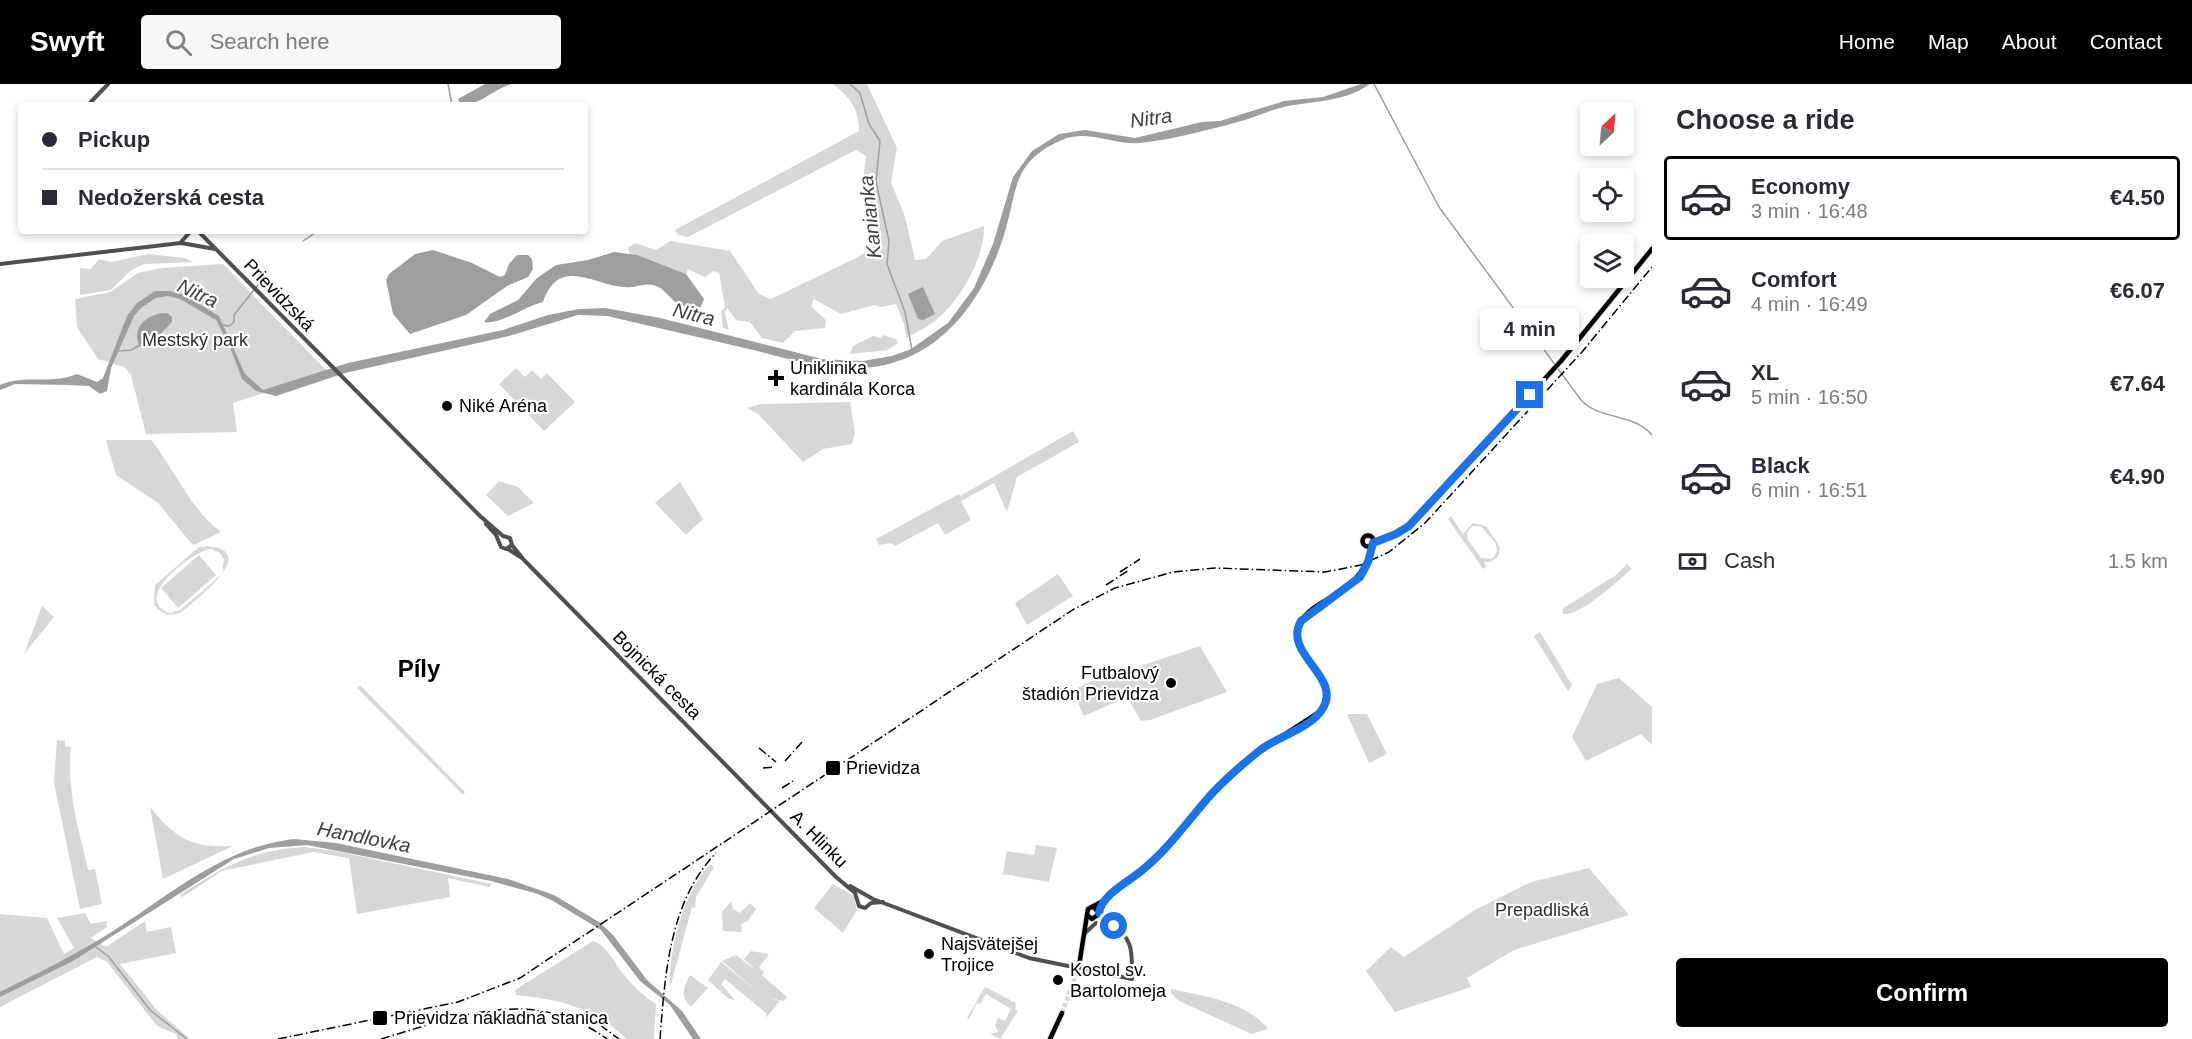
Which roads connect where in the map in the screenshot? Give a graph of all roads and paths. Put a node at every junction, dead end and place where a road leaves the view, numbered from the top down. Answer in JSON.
{"nodes":[{"id":1,"x":108,"y":84,"type":"edge"},
{"id":2,"x":91,"y":102,"type":"edge"},
{"id":3,"x":188,"y":234,"type":"edge"},
{"id":4,"x":201,"y":234,"type":"edge"},
{"id":5,"x":181,"y":243,"type":"junction"},
{"id":6,"x":216,"y":249,"type":"junction"},
{"id":7,"x":1652,"y":249,"type":"edge"},
{"id":8,"x":0,"y":264,"type":"edge"},
{"id":9,"x":342,"y":378,"type":"joint"},
{"id":10,"x":480,"y":516,"type":"junction"},
{"id":11,"x":503,"y":536,"type":"junction"},
{"id":12,"x":499,"y":541,"type":"junction"},
{"id":13,"x":510,"y":547,"type":"junction"},
{"id":14,"x":771,"y":810,"type":"joint"},
{"id":15,"x":849,"y":886,"type":"junction"},
{"id":16,"x":863,"y":894,"type":"junction"},
{"id":17,"x":858,"y":897,"type":"junction"},
{"id":18,"x":871,"y":901,"type":"junction"},
{"id":19,"x":1094,"y":914,"type":"junction"},
{"id":20,"x":1109,"y":922,"type":"junction"},
{"id":21,"x":1085,"y":931,"type":"junction"},
{"id":22,"x":1079,"y":966,"type":"tunnel mouth"},
{"id":23,"x":1062,"y":1013,"type":"tunnel mouth"},
{"id":24,"x":1050,"y":1039,"type":"edge"}],
"edges":[{"from":1,"to":2,"type":"street"},
{"from":3,"to":5,"type":"street"},
{"from":4,"to":6,"type":"street","name":"Prievidzská"},
{"from":5,"to":6,"type":"street"},
{"from":5,"to":8,"type":"street"},
{"from":6,"to":9,"type":"street","name":"Prievidzská"},
{"from":7,"to":19,"type":"main road"},
{"from":9,"to":10,"type":"street","name":"Bojnická cesta"},
{"from":10,"to":11,"type":"street","name":"Bojnická cesta"},
{"from":10,"to":12,"type":"street","name":"Bojnická cesta"},
{"from":11,"to":12,"type":"street"},
{"from":11,"to":13,"type":"street","name":"Bojnická cesta"},
{"from":12,"to":13,"type":"street","name":"Bojnická cesta"},
{"from":13,"to":14,"type":"street","name":"Bojnická cesta"},
{"from":14,"to":15,"type":"street","name":"A. Hlinku"},
{"from":15,"to":16,"type":"street","name":"A. Hlinku"},
{"from":15,"to":17,"type":"street","name":"A. Hlinku"},
{"from":16,"to":17,"type":"street"},
{"from":16,"to":18,"type":"street","name":"A. Hlinku"},
{"from":17,"to":18,"type":"street","name":"A. Hlinku"},
{"from":18,"to":20,"type":"street","name":"A. Hlinku"},
{"from":19,"to":20,"type":"street"},
{"from":19,"to":21,"type":"main road"},
{"from":20,"to":21,"type":"street"},
{"from":21,"to":22,"type":"main road"},
{"from":23,"to":24,"type":"main road"}]}
